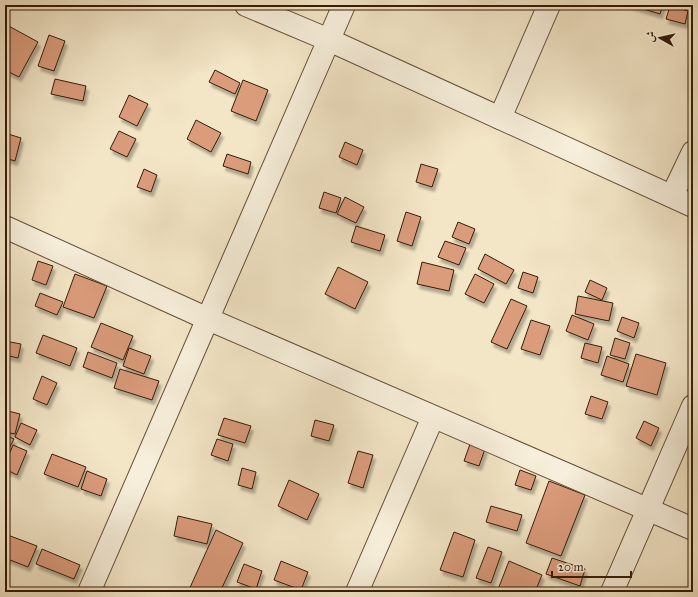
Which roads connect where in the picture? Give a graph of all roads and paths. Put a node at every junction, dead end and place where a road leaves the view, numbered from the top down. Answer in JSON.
{"nodes":[{"id":1,"x":246,"y":5,"type":"edge"},
{"id":2,"x":344,"y":5,"type":"edge"},
{"id":3,"x":549,"y":5,"type":"edge"},
{"id":4,"x":329,"y":40,"type":"junction"},
{"id":5,"x":500,"y":118,"type":"junction"},
{"id":6,"x":693,"y":152,"type":"edge"},
{"id":7,"x":672,"y":196,"type":"junction"},
{"id":8,"x":693,"y":206,"type":"edge"},
{"id":9,"x":5,"y":227,"type":"edge"},
{"id":10,"x":208,"y":319,"type":"junction"},
{"id":11,"x":693,"y":406,"type":"edge"},
{"id":12,"x":433,"y":417,"type":"junction"},
{"id":13,"x":648,"y":510,"type":"junction"},
{"id":14,"x":693,"y":529,"type":"edge"},
{"id":15,"x":89,"y":592,"type":"edge"},
{"id":16,"x":357,"y":592,"type":"edge"},
{"id":17,"x":612,"y":592,"type":"edge"}],
"edges":[{"from":1,"to":4,"type":"street"},
{"from":2,"to":4,"type":"street"},
{"from":3,"to":5,"type":"street"},
{"from":4,"to":5,"type":"street"},
{"from":4,"to":10,"type":"street"},
{"from":5,"to":7,"type":"street"},
{"from":6,"to":7,"type":"street"},
{"from":7,"to":8,"type":"street"},
{"from":9,"to":10,"type":"street"},
{"from":10,"to":12,"type":"street"},
{"from":10,"to":15,"type":"street"},
{"from":11,"to":13,"type":"street"},
{"from":12,"to":13,"type":"street"},
{"from":12,"to":16,"type":"street"},
{"from":13,"to":14,"type":"street"},
{"from":13,"to":17,"type":"street"}]}
